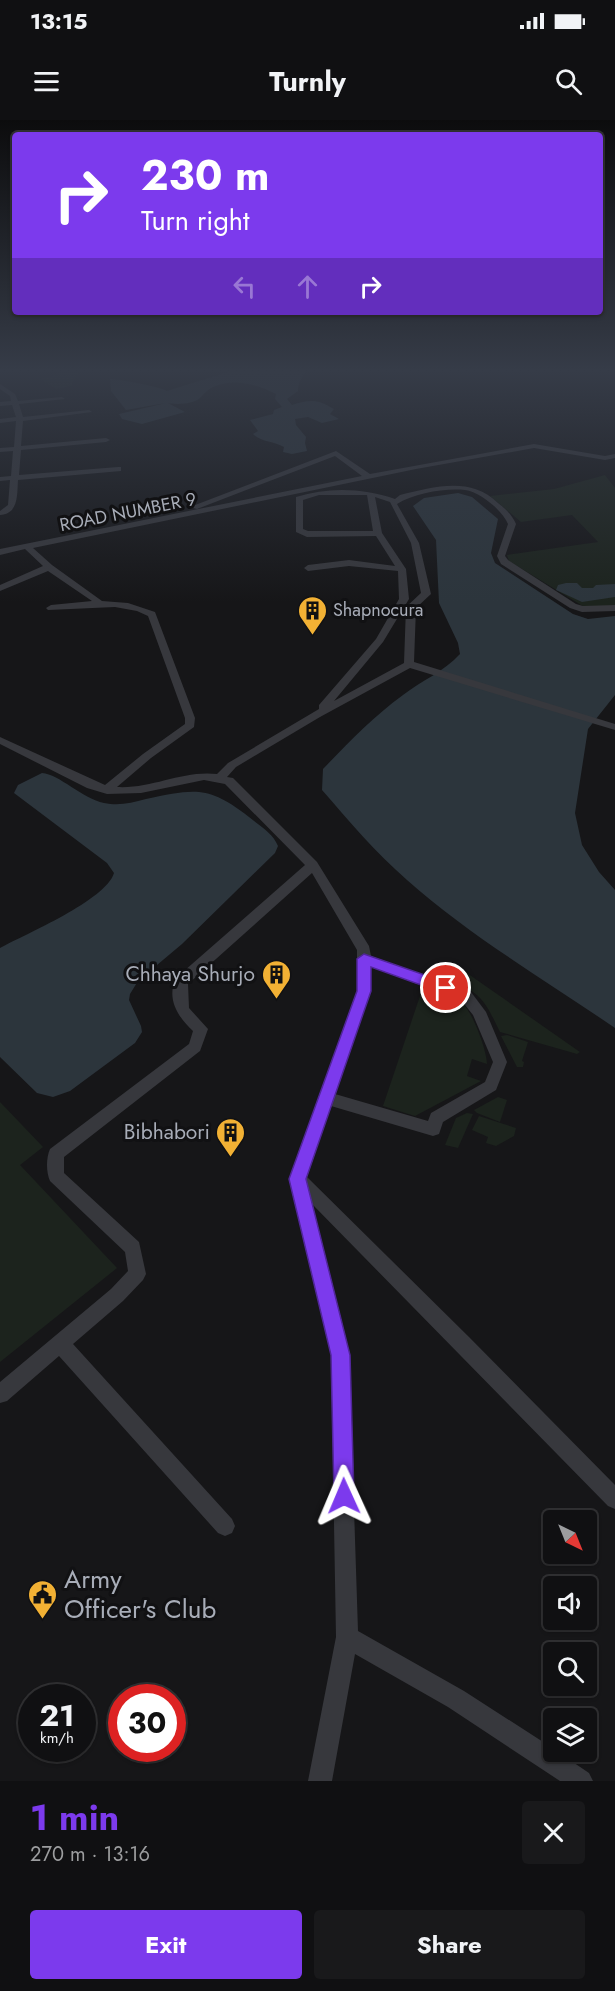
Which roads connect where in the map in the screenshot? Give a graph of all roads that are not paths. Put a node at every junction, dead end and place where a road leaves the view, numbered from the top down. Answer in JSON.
{"nodes":[{"id":1,"x":34,"y":447,"type":"edge"},
{"id":2,"x":531,"y":447,"type":"edge"},
{"id":3,"x":537,"y":447,"type":"edge"},
{"id":4,"x":18,"y":448,"type":"junction"},
{"id":5,"x":0,"y":450,"type":"edge"},
{"id":6,"x":615,"y":456,"type":"edge"},
{"id":7,"x":118,"y":469,"type":"dead end"},
{"id":8,"x":369,"y":477,"type":"junction"},
{"id":9,"x":15,"y":478,"type":"junction"},
{"id":10,"x":0,"y":479,"type":"edge"},
{"id":11,"x":370,"y":493,"type":"junction"},
{"id":12,"x":394,"y":501,"type":"junction"},
{"id":13,"x":1,"y":513,"type":"edge"},
{"id":14,"x":155,"y":522,"type":"junction"},
{"id":15,"x":378,"y":533,"type":"junction"},
{"id":16,"x":27,"y":547,"type":"junction"},
{"id":17,"x":0,"y":552,"type":"edge"},
{"id":18,"x":49,"y":567,"type":"junction"},
{"id":19,"x":308,"y":568,"type":"dead end"},
{"id":20,"x":402,"y":569,"type":"junction"},
{"id":21,"x":0,"y":588,"type":"edge"},
{"id":22,"x":404,"y":599,"type":"junction"},
{"id":23,"x":98,"y":601,"type":"dead end"},
{"id":24,"x":411,"y":607,"type":"junction"},
{"id":25,"x":51,"y":608,"type":"dead end"},
{"id":26,"x":615,"y":608,"type":"edge"},
{"id":27,"x":409,"y":664,"type":"junction"},
{"id":28,"x":316,"y":715,"type":"junction"},
{"id":29,"x":615,"y":727,"type":"edge"},
{"id":30,"x":0,"y":740,"type":"edge"},
{"id":31,"x":220,"y":777,"type":"junction"},
{"id":32,"x":107,"y":790,"type":"junction"},
{"id":33,"x":313,"y":865,"type":"junction"},
{"id":34,"x":364,"y":959,"type":"junction"},
{"id":35,"x":326,"y":1098,"type":"junction"},
{"id":36,"x":297,"y":1179,"type":"junction"},
{"id":37,"x":60,"y":1343,"type":"junction"},
{"id":38,"x":0,"y":1394,"type":"edge"},
{"id":39,"x":615,"y":1499,"type":"edge"},
{"id":40,"x":225,"y":1526,"type":"dead end"},
{"id":41,"x":348,"y":1637,"type":"junction"},
{"id":42,"x":320,"y":1781,"type":"edge"},
{"id":43,"x":581,"y":1781,"type":"edge"}],
"edges":[{"from":1,"to":4,"type":"street"},
{"from":2,"to":8,"type":"street","name":"ROAD NUMBER 9"},
{"from":3,"to":6,"type":"street","name":"ROAD NUMBER 9"},
{"from":4,"to":5,"type":"street"},
{"from":4,"to":9,"type":"street"},
{"from":7,"to":9,"type":"street"},
{"from":8,"to":14,"type":"street","name":"ROAD NUMBER 9"},
{"from":8,"to":14,"type":"street"},
{"from":9,"to":10,"type":"street"},
{"from":9,"to":13,"type":"street"},
{"from":11,"to":12,"type":"street"},
{"from":11,"to":15,"type":"street"},
{"from":11,"to":15,"type":"street"},
{"from":12,"to":24,"type":"street"},
{"from":12,"to":26,"type":"street"},
{"from":14,"to":16,"type":"street","name":"ROAD NUMBER 9"},
{"from":15,"to":20,"type":"street"},
{"from":16,"to":17,"type":"street","name":"ROAD NUMBER 9"},
{"from":16,"to":18,"type":"street"},
{"from":18,"to":21,"type":"street"},
{"from":18,"to":23,"type":"street"},
{"from":19,"to":20,"type":"street"},
{"from":20,"to":22,"type":"street"},
{"from":22,"to":24,"type":"street"},
{"from":22,"to":28,"type":"street"},
{"from":24,"to":27,"type":"street"},
{"from":25,"to":32,"type":"street"},
{"from":27,"to":28,"type":"street"},
{"from":27,"to":29,"type":"street"},
{"from":28,"to":31,"type":"street"},
{"from":30,"to":32,"type":"street"},
{"from":31,"to":32,"type":"street"},
{"from":31,"to":33,"type":"street"},
{"from":33,"to":34,"type":"street"},
{"from":33,"to":37,"type":"street"},
{"from":34,"to":35,"type":"street"},
{"from":34,"to":35,"type":"street"},
{"from":35,"to":36,"type":"street"},
{"from":36,"to":39,"type":"street"},
{"from":36,"to":41,"type":"street"},
{"from":37,"to":38,"type":"street"},
{"from":37,"to":40,"type":"street"},
{"from":41,"to":42,"type":"street"},
{"from":41,"to":43,"type":"street"}]}
